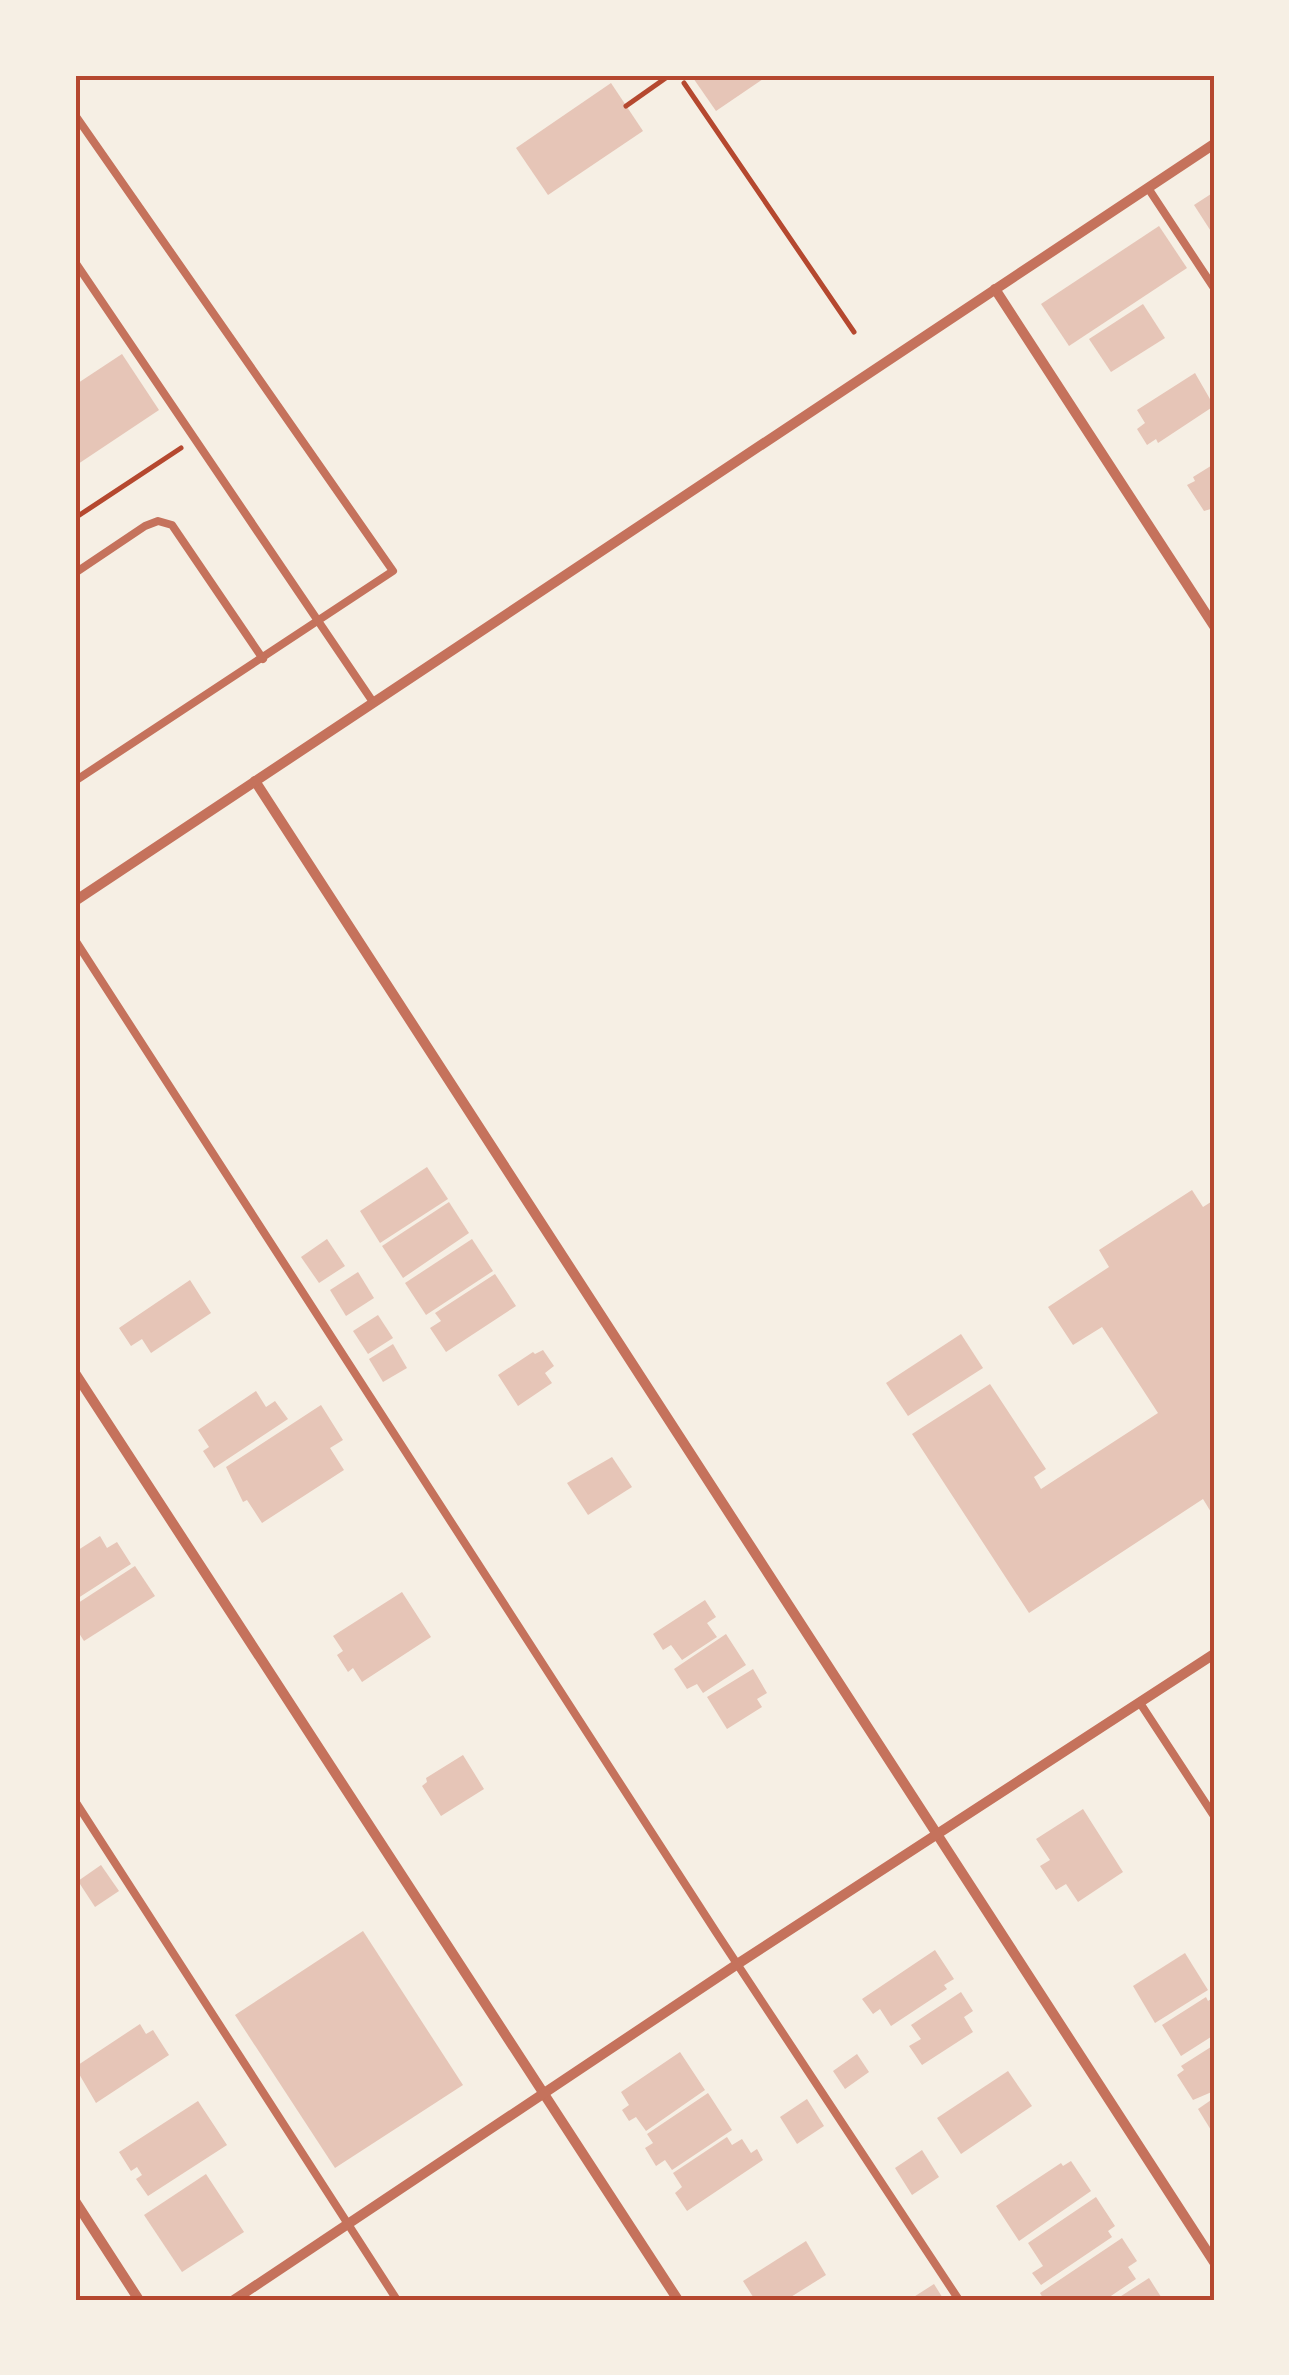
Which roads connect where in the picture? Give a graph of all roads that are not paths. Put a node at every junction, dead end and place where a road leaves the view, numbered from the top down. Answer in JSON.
{"nodes":[{"id":1,"x":75,"y":115,"type":"edge"},
{"id":2,"x":1214,"y":144,"type":"edge"},
{"id":3,"x":1148,"y":188,"type":"junction"},
{"id":4,"x":75,"y":262,"type":"edge"},
{"id":5,"x":1214,"y":288,"type":"edge"},
{"id":6,"x":995,"y":289,"type":"junction"},
{"id":7,"x":75,"y":573,"type":"edge"},
{"id":8,"x":319,"y":622,"type":"junction"},
{"id":9,"x":1214,"y":626,"type":"edge"},
{"id":10,"x":263,"y":659,"type":"junction"},
{"id":11,"x":374,"y":702,"type":"junction"},
{"id":12,"x":75,"y":781,"type":"edge"},
{"id":13,"x":254,"y":782,"type":"junction"},
{"id":14,"x":75,"y":901,"type":"edge"},
{"id":15,"x":75,"y":940,"type":"edge"},
{"id":16,"x":75,"y":1373,"type":"edge"},
{"id":17,"x":1214,"y":1654,"type":"edge"},
{"id":18,"x":1140,"y":1703,"type":"junction"},
{"id":19,"x":75,"y":1801,"type":"edge"},
{"id":20,"x":1214,"y":1816,"type":"edge"},
{"id":21,"x":938,"y":1837,"type":"junction"},
{"id":22,"x":739,"y":1963,"type":"junction"},
{"id":23,"x":545,"y":2095,"type":"junction"},
{"id":24,"x":75,"y":2201,"type":"edge"},
{"id":25,"x":348,"y":2225,"type":"junction"},
{"id":26,"x":1214,"y":2262,"type":"edge"},
{"id":27,"x":140,"y":2300,"type":"edge"},
{"id":28,"x":234,"y":2300,"type":"edge"},
{"id":29,"x":397,"y":2300,"type":"edge"},
{"id":30,"x":678,"y":2300,"type":"edge"},
{"id":31,"x":959,"y":2300,"type":"edge"}],
"edges":[{"from":1,"to":8,"type":"lane"},
{"from":2,"to":3,"type":"street"},
{"from":3,"to":5,"type":"lane"},
{"from":3,"to":6,"type":"street"},
{"from":4,"to":8,"type":"lane"},
{"from":6,"to":9,"type":"street"},
{"from":6,"to":11,"type":"street"},
{"from":7,"to":10,"type":"lane"},
{"from":8,"to":10,"type":"lane"},
{"from":8,"to":11,"type":"lane"},
{"from":10,"to":12,"type":"lane"},
{"from":11,"to":13,"type":"street"},
{"from":13,"to":14,"type":"street"},
{"from":13,"to":21,"type":"street"},
{"from":15,"to":22,"type":"lane"},
{"from":16,"to":23,"type":"street"},
{"from":17,"to":18,"type":"street"},
{"from":18,"to":20,"type":"lane"},
{"from":18,"to":21,"type":"street"},
{"from":19,"to":25,"type":"lane"},
{"from":21,"to":22,"type":"street"},
{"from":21,"to":26,"type":"street"},
{"from":22,"to":23,"type":"street"},
{"from":22,"to":31,"type":"lane"},
{"from":23,"to":25,"type":"street"},
{"from":23,"to":30,"type":"street"},
{"from":24,"to":27,"type":"street"},
{"from":25,"to":28,"type":"street"},
{"from":25,"to":29,"type":"lane"}]}
